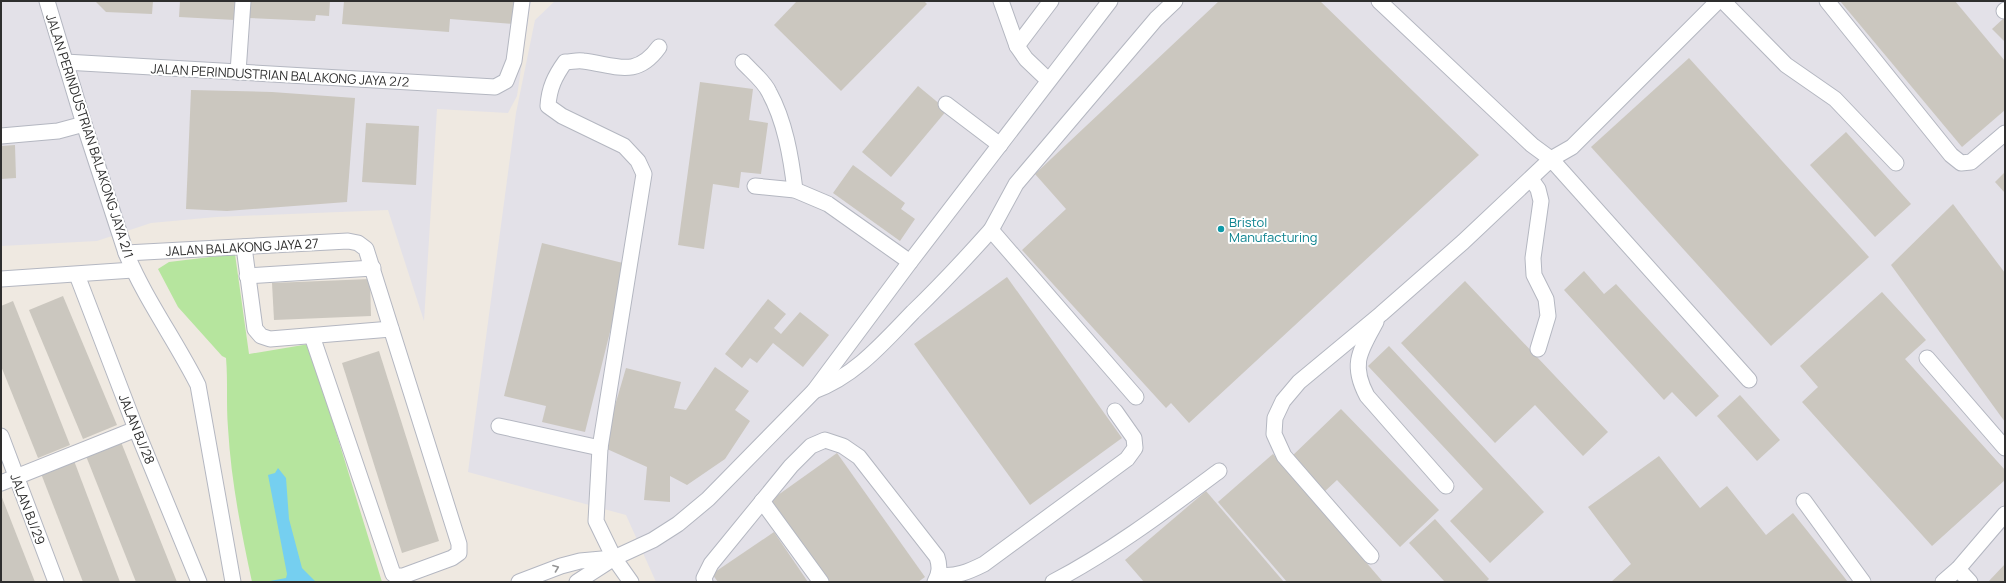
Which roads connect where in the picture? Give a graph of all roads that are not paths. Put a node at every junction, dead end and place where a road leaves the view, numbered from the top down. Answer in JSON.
{"nodes":[{"id":1,"x":47,"y":1,"type":"edge"},
{"id":2,"x":244,"y":1,"type":"edge"},
{"id":3,"x":522,"y":1,"type":"edge"},
{"id":4,"x":1001,"y":1,"type":"edge"},
{"id":5,"x":1051,"y":1,"type":"edge"},
{"id":6,"x":1110,"y":1,"type":"edge"},
{"id":7,"x":1175,"y":1,"type":"edge"},
{"id":8,"x":1379,"y":1,"type":"edge"},
{"id":9,"x":1718,"y":1,"type":"edge"},
{"id":10,"x":1723,"y":1,"type":"edge"},
{"id":11,"x":1827,"y":1,"type":"edge"},
{"id":12,"x":1017,"y":46,"type":"junction"},
{"id":13,"x":660,"y":47,"type":"dead end"},
{"id":14,"x":65,"y":62,"type":"junction"},
{"id":15,"x":743,"y":62,"type":"dead end"},
{"id":16,"x":238,"y":72,"type":"junction"},
{"id":17,"x":1048,"y":80,"type":"junction"},
{"id":18,"x":946,"y":104,"type":"dead end"},
{"id":19,"x":84,"y":124,"type":"junction"},
{"id":20,"x":2005,"y":133,"type":"edge"},
{"id":21,"x":1,"y":136,"type":"edge"},
{"id":22,"x":1000,"y":145,"type":"junction"},
{"id":23,"x":1551,"y":159,"type":"junction"},
{"id":24,"x":1896,"y":163,"type":"dead end"},
{"id":25,"x":1531,"y":179,"type":"junction"},
{"id":26,"x":755,"y":186,"type":"dead end"},
{"id":27,"x":795,"y":190,"type":"junction"},
{"id":28,"x":991,"y":230,"type":"junction"},
{"id":29,"x":244,"y":247,"type":"junction"},
{"id":30,"x":126,"y":253,"type":"junction"},
{"id":31,"x":910,"y":262,"type":"junction"},
{"id":32,"x":373,"y":268,"type":"junction"},
{"id":33,"x":133,"y":270,"type":"junction"},
{"id":34,"x":77,"y":275,"type":"junction"},
{"id":35,"x":247,"y":276,"type":"junction"},
{"id":36,"x":1,"y":279,"type":"edge"},
{"id":37,"x":1381,"y":314,"type":"junction"},
{"id":38,"x":391,"y":329,"type":"junction"},
{"id":39,"x":312,"y":336,"type":"junction"},
{"id":40,"x":1538,"y":349,"type":"dead end"},
{"id":41,"x":1926,"y":358,"type":"dead end"},
{"id":42,"x":1749,"y":380,"type":"dead end"},
{"id":43,"x":814,"y":391,"type":"junction"},
{"id":44,"x":1136,"y":397,"type":"dead end"},
{"id":45,"x":1115,"y":411,"type":"dead end"},
{"id":46,"x":499,"y":426,"type":"dead end"},
{"id":47,"x":136,"y":429,"type":"junction"},
{"id":48,"x":1,"y":436,"type":"edge"},
{"id":49,"x":600,"y":448,"type":"junction"},
{"id":50,"x":2005,"y":448,"type":"edge"},
{"id":51,"x":1219,"y":471,"type":"dead end"},
{"id":52,"x":16,"y":477,"type":"junction"},
{"id":53,"x":1,"y":483,"type":"edge"},
{"id":54,"x":1446,"y":486,"type":"dead end"},
{"id":55,"x":762,"y":501,"type":"junction"},
{"id":56,"x":1804,"y":501,"type":"dead end"},
{"id":57,"x":2005,"y":514,"type":"edge"},
{"id":58,"x":1371,"y":556,"type":"dead end"},
{"id":59,"x":614,"y":558,"type":"junction"},
{"id":60,"x":1958,"y":569,"type":"junction"},
{"id":61,"x":937,"y":579,"type":"edge"},
{"id":62,"x":56,"y":582,"type":"edge"},
{"id":63,"x":199,"y":582,"type":"edge"},
{"id":64,"x":233,"y":582,"type":"edge"},
{"id":65,"x":519,"y":582,"type":"edge"},
{"id":66,"x":577,"y":582,"type":"edge"},
{"id":67,"x":631,"y":582,"type":"edge"},
{"id":68,"x":705,"y":582,"type":"edge"},
{"id":69,"x":821,"y":582,"type":"edge"},
{"id":70,"x":1053,"y":582,"type":"edge"},
{"id":71,"x":1863,"y":582,"type":"edge"},
{"id":72,"x":1943,"y":582,"type":"edge"},
{"id":73,"x":1970,"y":582,"type":"edge"}],
"edges":[{"from":1,"to":14,"type":"street","name":"JALAN PERINDUSTRIAN BALAKONG JAYA 2/1"},
{"from":2,"to":16,"type":"street"},
{"from":3,"to":16,"type":"street","name":"JALAN PERINDUSTRIAN BALAKONG JAYA 2/2"},
{"from":4,"to":12,"type":"street"},
{"from":5,"to":12,"type":"street"},
{"from":6,"to":17,"type":"street"},
{"from":7,"to":28,"type":"street"},
{"from":8,"to":23,"type":"street"},
{"from":9,"to":23,"type":"street"},
{"from":10,"to":24,"type":"street"},
{"from":11,"to":20,"type":"street"},
{"from":12,"to":17,"type":"street"},
{"from":13,"to":49,"type":"street"},
{"from":14,"to":16,"type":"street","name":"JALAN PERINDUSTRIAN BALAKONG JAYA 2/2"},
{"from":14,"to":19,"type":"street","name":"JALAN PERINDUSTRIAN BALAKONG JAYA 2/1"},
{"from":15,"to":27,"type":"street"},
{"from":17,"to":22,"type":"street"},
{"from":18,"to":22,"type":"street"},
{"from":19,"to":21,"type":"street"},
{"from":19,"to":30,"type":"street","name":"JALAN PERINDUSTRIAN BALAKONG JAYA 2/1"},
{"from":22,"to":31,"type":"street"},
{"from":23,"to":25,"type":"street"},
{"from":23,"to":42,"type":"street"},
{"from":25,"to":37,"type":"street"},
{"from":25,"to":40,"type":"street"},
{"from":26,"to":27,"type":"street"},
{"from":27,"to":31,"type":"street"},
{"from":28,"to":43,"type":"street"},
{"from":28,"to":44,"type":"street"},
{"from":29,"to":30,"type":"street","name":"JALAN BALAKONG JAYA 27"},
{"from":29,"to":32,"type":"street","name":"JALAN BALAKONG JAYA 27"},
{"from":29,"to":35,"type":"street"},
{"from":30,"to":33,"type":"street","name":"JALAN PERINDUSTRIAN BALAKONG JAYA 2/1"},
{"from":31,"to":43,"type":"street"},
{"from":32,"to":35,"type":"street"},
{"from":32,"to":38,"type":"street"},
{"from":33,"to":34,"type":"street"},
{"from":33,"to":64,"type":"street","name":"JALAN PERINDUSTRIAN BALAKONG JAYA 2/1"},
{"from":34,"to":36,"type":"street"},
{"from":34,"to":47,"type":"street","name":"JALAN BJ/28"},
{"from":35,"to":39,"type":"street"},
{"from":37,"to":54,"type":"street"},
{"from":37,"to":58,"type":"street"},
{"from":38,"to":39,"type":"street"},
{"from":38,"to":39,"type":"street"},
{"from":41,"to":50,"type":"street"},
{"from":43,"to":59,"type":"street"},
{"from":45,"to":61,"type":"street"},
{"from":46,"to":49,"type":"street"},
{"from":47,"to":52,"type":"street"},
{"from":47,"to":63,"type":"street","name":"JALAN BJ/28"},
{"from":48,"to":52,"type":"street","name":"JALAN BJ/29"},
{"from":49,"to":59,"type":"street"},
{"from":51,"to":70,"type":"street"},
{"from":52,"to":53,"type":"street"},
{"from":52,"to":62,"type":"street","name":"JALAN BJ/29"},
{"from":55,"to":61,"type":"street"},
{"from":55,"to":68,"type":"street"},
{"from":55,"to":69,"type":"street"},
{"from":56,"to":71,"type":"street"},
{"from":57,"to":60,"type":"street"},
{"from":65,"to":59,"type":"street","one_way":true},
{"from":59,"to":66,"type":"street"},
{"from":59,"to":67,"type":"street"},
{"from":60,"to":72,"type":"street"},
{"from":60,"to":73,"type":"street"}]}
